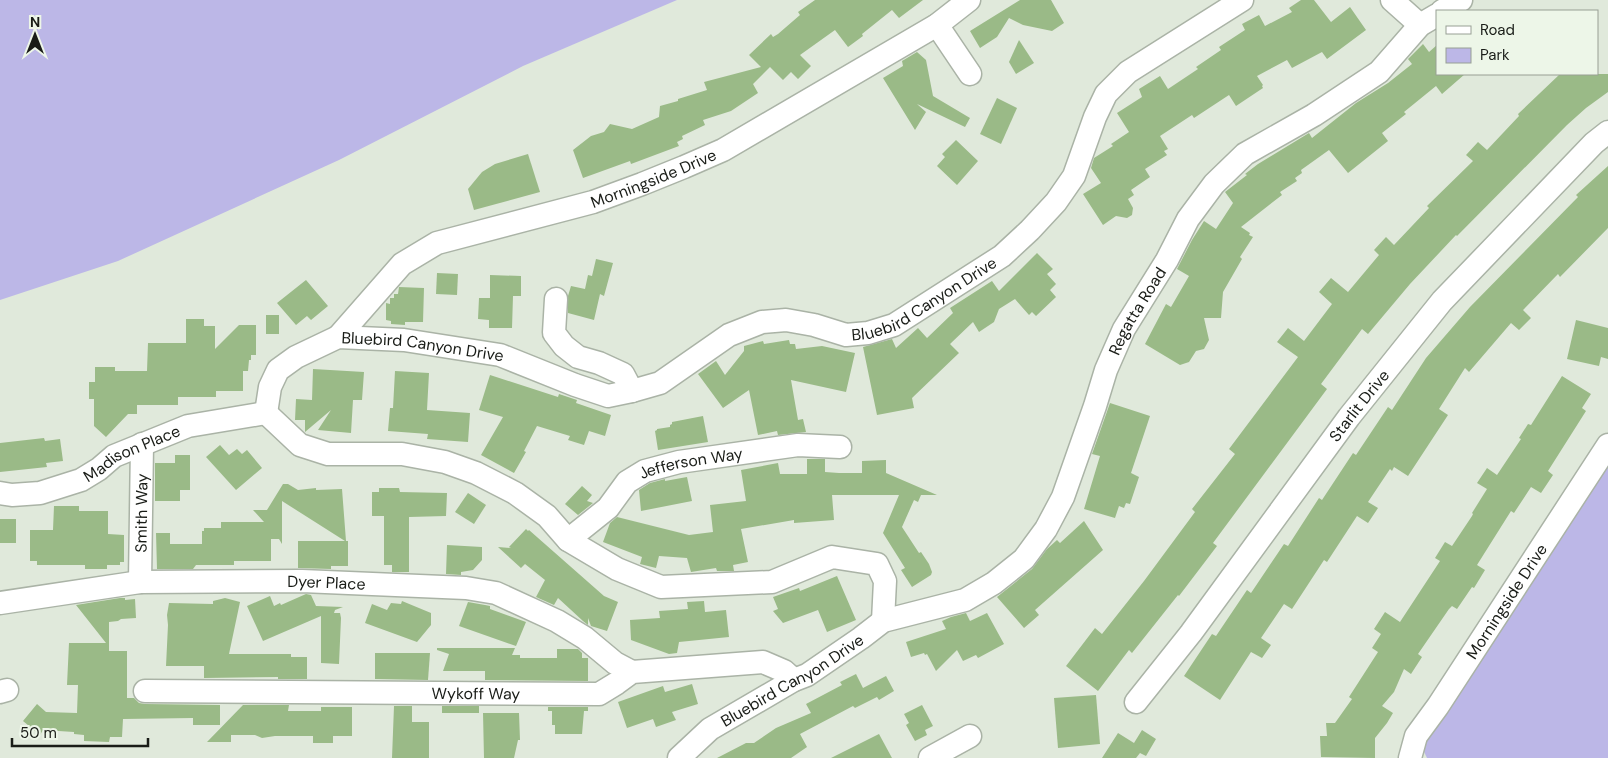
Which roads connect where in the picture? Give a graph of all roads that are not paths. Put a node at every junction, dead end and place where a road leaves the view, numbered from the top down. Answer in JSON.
{"nodes":[{"id":1,"x":968,"y":0,"type":"edge"},
{"id":2,"x":1242,"y":0,"type":"edge"},
{"id":3,"x":1392,"y":0,"type":"edge"},
{"id":4,"x":1461,"y":0,"type":"edge"},
{"id":5,"x":1444,"y":10,"type":"edge"},
{"id":6,"x":1429,"y":20,"type":"edge"},
{"id":7,"x":937,"y":25,"type":"junction"},
{"id":8,"x":970,"y":74,"type":"dead end"},
{"id":9,"x":1608,"y":132,"type":"edge"},
{"id":10,"x":556,"y":299,"type":"dead end"},
{"id":11,"x":338,"y":337,"type":"junction"},
{"id":12,"x":632,"y":391,"type":"junction"},
{"id":13,"x":266,"y":413,"type":"junction"},
{"id":14,"x":142,"y":444,"type":"junction"},
{"id":15,"x":1608,"y":445,"type":"edge"},
{"id":16,"x":840,"y":447,"type":"dead end"},
{"id":17,"x":0,"y":493,"type":"edge"},
{"id":18,"x":568,"y":540,"type":"junction"},
{"id":19,"x":140,"y":582,"type":"junction"},
{"id":20,"x":0,"y":603,"type":"edge"},
{"id":21,"x":882,"y":621,"type":"junction"},
{"id":22,"x":632,"y":672,"type":"junction"},
{"id":23,"x":794,"y":680,"type":"junction"},
{"id":24,"x":145,"y":691,"type":"dead end"},
{"id":25,"x":1136,"y":702,"type":"dead end"},
{"id":26,"x":970,"y":736,"type":"dead end"},
{"id":27,"x":679,"y":758,"type":"edge"},
{"id":28,"x":930,"y":758,"type":"edge"},
{"id":29,"x":1410,"y":758,"type":"edge"}],
"edges":[{"from":1,"to":7,"type":"street","name":"Morningside Drive"},
{"from":2,"to":12,"type":"street","name":"Bluebird Canyon Drive"},
{"from":3,"to":6,"type":"street"},
{"from":4,"to":5,"type":"street"},
{"from":6,"to":21,"type":"street","name":"Regatta Road"},
{"from":7,"to":8,"type":"street"},
{"from":7,"to":11,"type":"street","name":"Morningside Drive"},
{"from":9,"to":25,"type":"street","name":"Starlit Drive"},
{"from":10,"to":12,"type":"street"},
{"from":11,"to":12,"type":"street","name":"Bluebird Canyon Drive"},
{"from":11,"to":13,"type":"street","name":"Bluebird Canyon Drive"},
{"from":13,"to":14,"type":"street","name":"Madison Place"},
{"from":13,"to":18,"type":"street"},
{"from":14,"to":17,"type":"street","name":"Madison Place"},
{"from":14,"to":19,"type":"street","name":"Smith Way"},
{"from":15,"to":29,"type":"street","name":"Morningside Drive"},
{"from":16,"to":18,"type":"street","name":"Jefferson Way"},
{"from":18,"to":21,"type":"street"},
{"from":19,"to":20,"type":"street","name":"Dyer Place"},
{"from":19,"to":22,"type":"street","name":"Dyer Place"},
{"from":21,"to":23,"type":"street","name":"Bluebird Canyon Drive"},
{"from":22,"to":23,"type":"street"},
{"from":22,"to":24,"type":"street","name":"Wykoff Way"},
{"from":23,"to":27,"type":"street","name":"Bluebird Canyon Drive"},
{"from":26,"to":28,"type":"street"}]}
